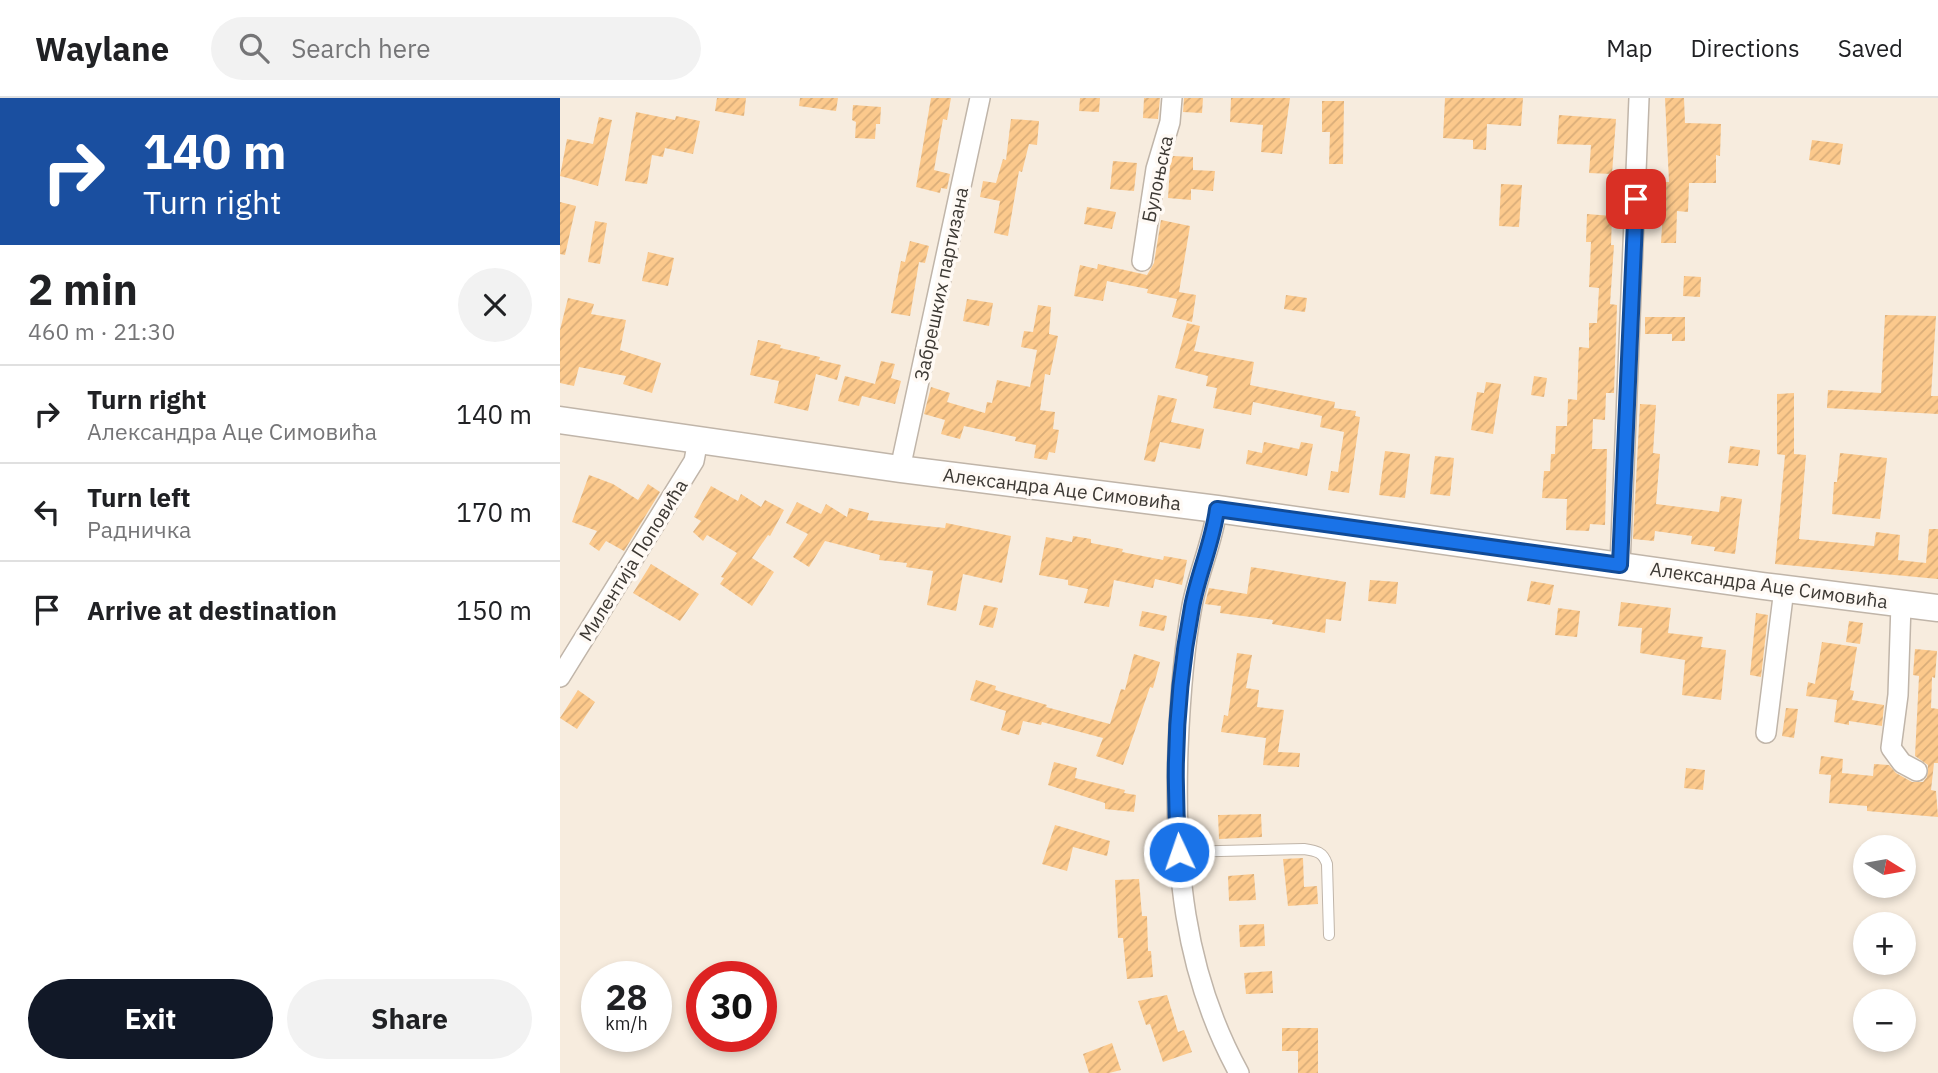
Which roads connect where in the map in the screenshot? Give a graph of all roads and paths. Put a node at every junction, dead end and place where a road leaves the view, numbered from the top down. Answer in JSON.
{"nodes":[{"id":1,"x":980,"y":98,"type":"edge"},
{"id":2,"x":1172,"y":98,"type":"edge"},
{"id":3,"x":1639,"y":98,"type":"edge"},
{"id":4,"x":1142,"y":261,"type":"dead end"},
{"id":5,"x":560,"y":420,"type":"edge"},
{"id":6,"x":698,"y":440,"type":"junction"},
{"id":7,"x":900,"y":469,"type":"junction"},
{"id":8,"x":1217,"y":509,"type":"junction"},
{"id":9,"x":1620,"y":565,"type":"junction"},
{"id":10,"x":1784,"y":589,"type":"junction"},
{"id":11,"x":1901,"y":604,"type":"junction"},
{"id":12,"x":1938,"y":608,"type":"edge"},
{"id":13,"x":560,"y":677,"type":"edge"},
{"id":14,"x":1766,"y":733,"type":"dead end"},
{"id":15,"x":1917,"y":771,"type":"dead end"},
{"id":16,"x":1179,"y":852,"type":"junction"},
{"id":17,"x":1329,"y":935,"type":"dead end"},
{"id":18,"x":1239,"y":1073,"type":"edge"}],
"edges":[{"from":1,"to":7,"type":"street","name":"Забрешких партизана"},
{"from":2,"to":4,"type":"street","name":"Булоњска"},
{"from":3,"to":9,"type":"street"},
{"from":5,"to":6,"type":"street","name":"Александра Аце Симовића"},
{"from":6,"to":7,"type":"street","name":"Александра Аце Симовића"},
{"from":6,"to":13,"type":"street","name":"Милентија Поповића"},
{"from":7,"to":8,"type":"street","name":"Александра Аце Симовића"},
{"from":8,"to":9,"type":"street","name":"Александра Аце Симовића"},
{"from":8,"to":16,"type":"street"},
{"from":9,"to":10,"type":"street","name":"Александра Аце Симовића"},
{"from":10,"to":11,"type":"street","name":"Александра Аце Симовића"},
{"from":10,"to":14,"type":"street"},
{"from":11,"to":12,"type":"street","name":"Александра Аце Симовића"},
{"from":11,"to":15,"type":"street"},
{"from":16,"to":17,"type":"lane"},
{"from":16,"to":18,"type":"street"}]}
